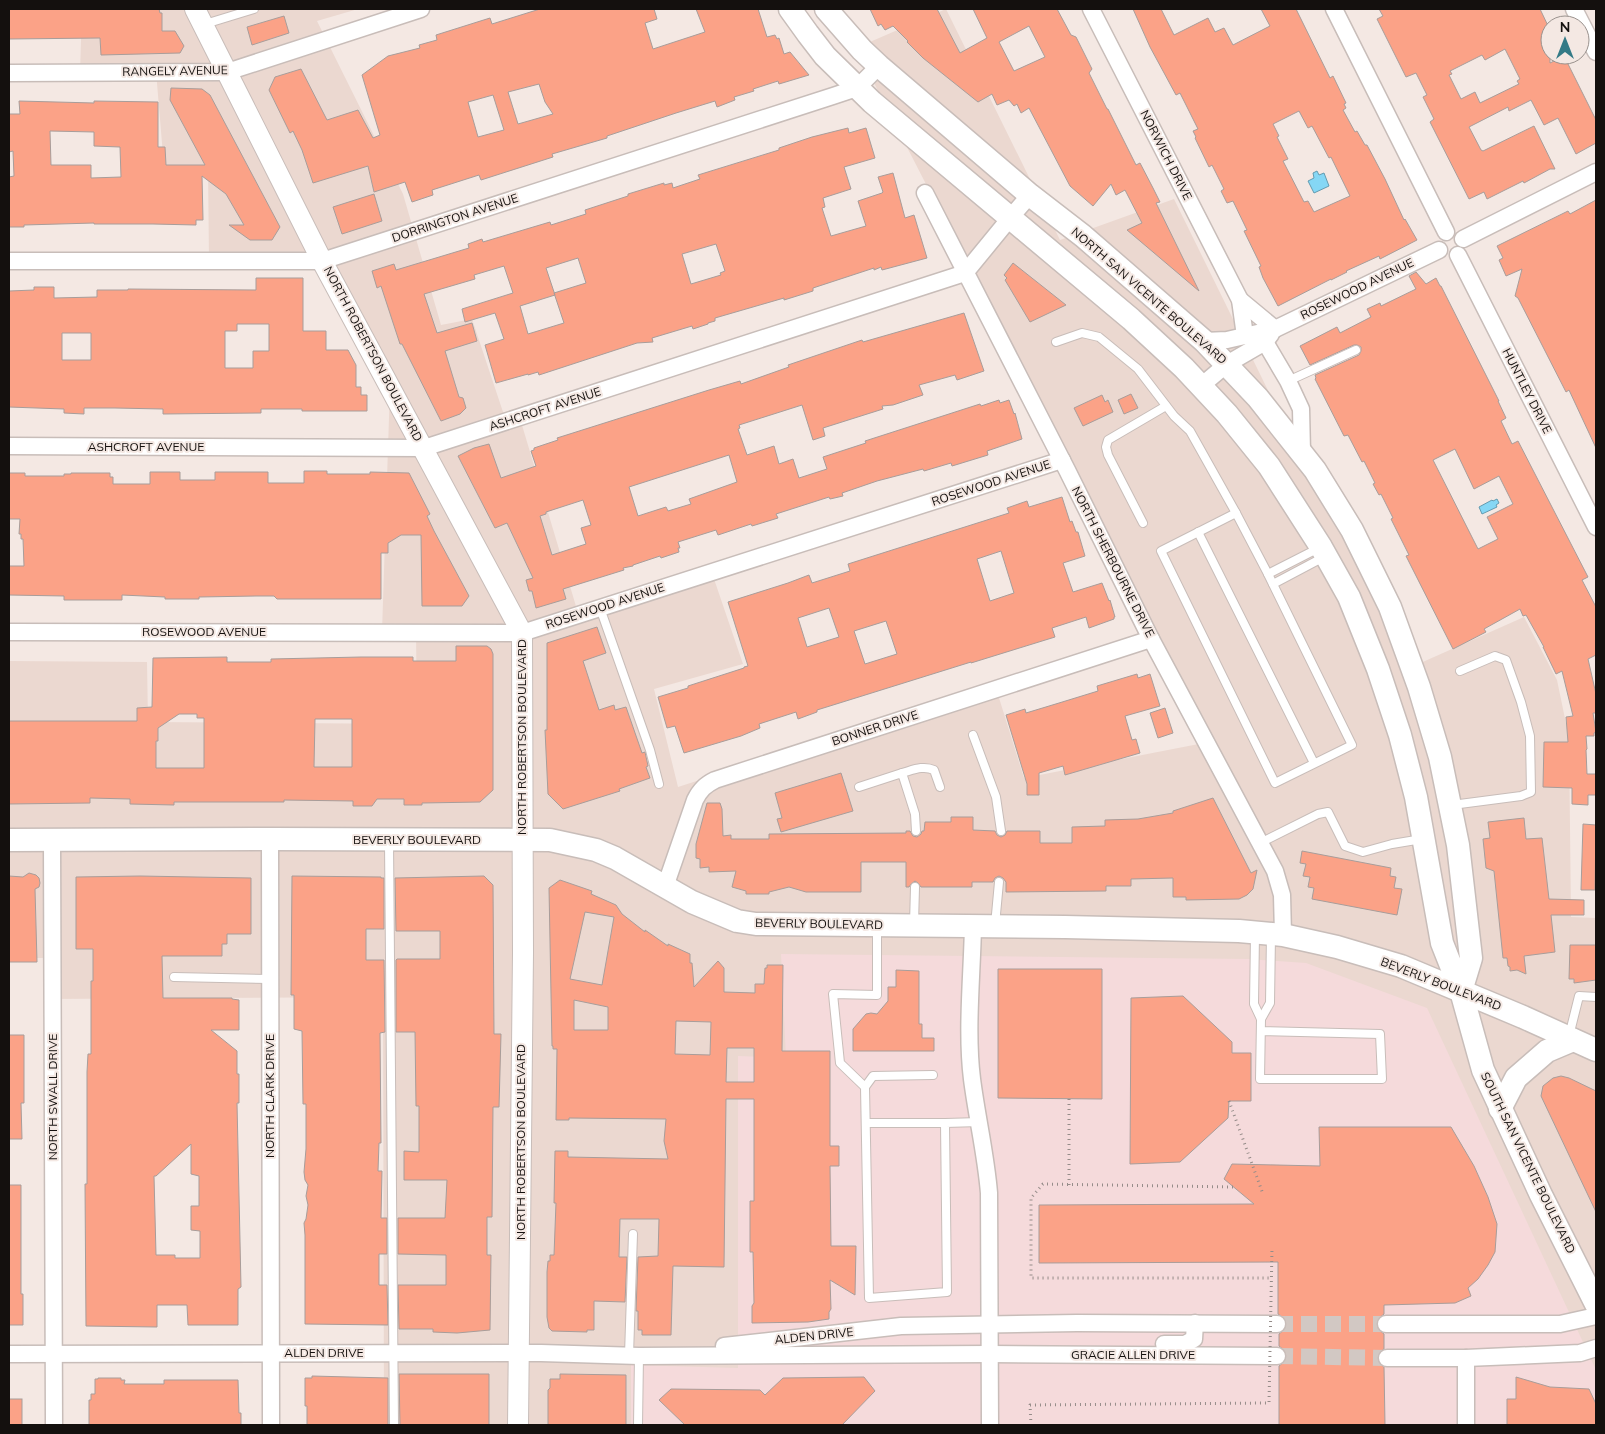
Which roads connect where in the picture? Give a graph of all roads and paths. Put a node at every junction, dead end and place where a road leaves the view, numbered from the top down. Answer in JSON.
{"nodes":[{"id":1,"x":254,"y":9,"type":"edge"},
{"id":2,"x":421,"y":9,"type":"edge"},
{"id":3,"x":790,"y":9,"type":"edge"},
{"id":4,"x":826,"y":9,"type":"edge"},
{"id":5,"x":1091,"y":9,"type":"edge"},
{"id":6,"x":1334,"y":9,"type":"edge"},
{"id":7,"x":1574,"y":9,"type":"edge"},
{"id":8,"x":199,"y":17,"type":"edge"},
{"id":9,"x":1596,"y":52,"type":"edge"},
{"id":10,"x":879,"y":66,"type":"junction"},
{"id":11,"x":227,"y":72,"type":"junction"},
{"id":12,"x":9,"y":73,"type":"edge"},
{"id":13,"x":857,"y":88,"type":"junction"},
{"id":14,"x":1596,"y":172,"type":"edge"},
{"id":15,"x":925,"y":193,"type":"dead end"},
{"id":16,"x":1030,"y":195,"type":"junction"},
{"id":17,"x":1010,"y":218,"type":"junction"},
{"id":18,"x":1446,"y":232,"type":"junction"},
{"id":19,"x":1463,"y":238,"type":"junction"},
{"id":20,"x":1439,"y":250,"type":"junction"},
{"id":21,"x":1458,"y":255,"type":"junction"},
{"id":22,"x":9,"y":261,"type":"edge"},
{"id":23,"x":322,"y":261,"type":"junction"},
{"id":24,"x":965,"y":273,"type":"junction"},
{"id":25,"x":1240,"y":300,"type":"junction"},
{"id":26,"x":1276,"y":329,"type":"junction"},
{"id":27,"x":1245,"y":336,"type":"junction"},
{"id":28,"x":1204,"y":341,"type":"junction"},
{"id":29,"x":1056,"y":342,"type":"dead end"},
{"id":30,"x":1265,"y":342,"type":"junction"},
{"id":31,"x":1356,"y":350,"type":"dead end"},
{"id":32,"x":1227,"y":364,"type":"junction"},
{"id":33,"x":1288,"y":382,"type":"junction"},
{"id":34,"x":1201,"y":386,"type":"junction"},
{"id":35,"x":1166,"y":406,"type":"junction"},
{"id":36,"x":9,"y":446,"type":"edge"},
{"id":37,"x":424,"y":448,"type":"junction"},
{"id":38,"x":1302,"y":452,"type":"junction"},
{"id":39,"x":1062,"y":460,"type":"junction"},
{"id":40,"x":1236,"y":513,"type":"junction"},
{"id":41,"x":1143,"y":523,"type":"dead end"},
{"id":42,"x":1596,"y":527,"type":"edge"},
{"id":43,"x":1198,"y":532,"type":"junction"},
{"id":44,"x":1323,"y":552,"type":"junction"},
{"id":45,"x":1268,"y":574,"type":"junction"},
{"id":46,"x":1273,"y":584,"type":"junction"},
{"id":47,"x":600,"y":608,"type":"junction"},
{"id":48,"x":9,"y":632,"type":"edge"},
{"id":49,"x":522,"y":633,"type":"junction"},
{"id":50,"x":1151,"y":639,"type":"junction"},
{"id":51,"x":1460,"y":671,"type":"dead end"},
{"id":52,"x":974,"y":735,"type":"dead end"},
{"id":53,"x":1314,"y":763,"type":"junction"},
{"id":54,"x":902,"y":773,"type":"junction"},
{"id":55,"x":659,"y":784,"type":"dead end"},
{"id":56,"x":860,"y":786,"type":"dead end"},
{"id":57,"x":940,"y":787,"type":"dead end"},
{"id":58,"x":1450,"y":805,"type":"junction"},
{"id":59,"x":916,"y":831,"type":"dead end"},
{"id":60,"x":1001,"y":831,"type":"dead end"},
{"id":61,"x":270,"y":839,"type":"junction"},
{"id":62,"x":1423,"y":839,"type":"junction"},
{"id":63,"x":9,"y":840,"type":"edge"},
{"id":64,"x":52,"y":840,"type":"junction"},
{"id":65,"x":389,"y":840,"type":"junction"},
{"id":66,"x":522,"y":840,"type":"junction"},
{"id":67,"x":1260,"y":844,"type":"junction"},
{"id":68,"x":1000,"y":882,"type":"dead end"},
{"id":69,"x":665,"y":887,"type":"junction"},
{"id":70,"x":915,"y":887,"type":"dead end"},
{"id":71,"x":877,"y":926,"type":"junction"},
{"id":72,"x":914,"y":926,"type":"junction"},
{"id":73,"x":984,"y":927,"type":"junction"},
{"id":74,"x":1270,"y":934,"type":"junction"},
{"id":75,"x":174,"y":977,"type":"dead end"},
{"id":76,"x":270,"y":978,"type":"junction"},
{"id":77,"x":1461,"y":991,"type":"junction"},
{"id":78,"x":1596,"y":997,"type":"edge"},
{"id":79,"x":1261,"y":1019,"type":"junction"},
{"id":80,"x":1261,"y":1031,"type":"junction"},
{"id":81,"x":1571,"y":1039,"type":"junction"},
{"id":82,"x":1596,"y":1050,"type":"edge"},
{"id":83,"x":933,"y":1075,"type":"dead end"},
{"id":84,"x":865,"y":1087,"type":"junction"},
{"id":85,"x":1070,"y":1098,"type":"dead end"},
{"id":86,"x":1229,"y":1101,"type":"dead end"},
{"id":87,"x":1500,"y":1109,"type":"junction"},
{"id":88,"x":945,"y":1122,"type":"junction"},
{"id":89,"x":980,"y":1122,"type":"junction"},
{"id":90,"x":866,"y":1123,"type":"junction"},
{"id":91,"x":1070,"y":1185,"type":"junction"},
{"id":92,"x":1233,"y":1187,"type":"dead end"},
{"id":93,"x":1263,"y":1194,"type":"dead end"},
{"id":94,"x":633,"y":1234,"type":"dead end"},
{"id":95,"x":1272,"y":1248,"type":"dead end"},
{"id":96,"x":1271,"y":1278,"type":"junction"},
{"id":97,"x":1596,"y":1304,"type":"edge"},
{"id":98,"x":1596,"y":1316,"type":"edge"},
{"id":99,"x":990,"y":1324,"type":"junction"},
{"id":100,"x":1195,"y":1324,"type":"junction"},
{"id":101,"x":1277,"y":1324,"type":"tunnel mouth"},
{"id":102,"x":1386,"y":1324,"type":"tunnel mouth"},
{"id":103,"x":1596,"y":1348,"type":"edge"},
{"id":104,"x":394,"y":1353,"type":"junction"},
{"id":105,"x":9,"y":1354,"type":"edge"},
{"id":106,"x":270,"y":1354,"type":"junction"},
{"id":107,"x":519,"y":1354,"type":"junction"},
{"id":108,"x":990,"y":1354,"type":"junction"},
{"id":109,"x":54,"y":1355,"type":"junction"},
{"id":110,"x":634,"y":1355,"type":"junction"},
{"id":111,"x":1144,"y":1355,"type":"junction"},
{"id":112,"x":1277,"y":1356,"type":"tunnel mouth"},
{"id":113,"x":1387,"y":1358,"type":"tunnel mouth"},
{"id":114,"x":1466,"y":1358,"type":"junction"},
{"id":115,"x":54,"y":1425,"type":"edge"},
{"id":116,"x":271,"y":1425,"type":"edge"},
{"id":117,"x":394,"y":1425,"type":"edge"},
{"id":118,"x":518,"y":1425,"type":"edge"},
{"id":119,"x":638,"y":1425,"type":"edge"},
{"id":120,"x":990,"y":1425,"type":"edge"},
{"id":121,"x":1031,"y":1425,"type":"edge"},
{"id":122,"x":1466,"y":1425,"type":"edge"}],
"edges":[{"from":1,"to":8,"type":"lane"},
{"from":2,"to":11,"type":"street","name":"RANGELY AVENUE"},
{"from":3,"to":13,"type":"main road"},
{"from":4,"to":10,"type":"main road","name":"NORTH SAN VICENTE BOULEVARD"},
{"from":5,"to":25,"type":"street","name":"NORWICH DRIVE"},
{"from":6,"to":18,"type":"street"},
{"from":7,"to":9,"type":"street"},
{"from":8,"to":11,"type":"street","name":"NORTH ROBERTSON BOULEVARD"},
{"from":10,"to":13,"type":"street","name":"DORRINGTON AVENUE"},
{"from":10,"to":16,"type":"main road","name":"NORTH SAN VICENTE BOULEVARD"},
{"from":11,"to":12,"type":"street","name":"RANGELY AVENUE"},
{"from":11,"to":23,"type":"street","name":"NORTH ROBERTSON BOULEVARD"},
{"from":13,"to":17,"type":"main road"},
{"from":13,"to":23,"type":"street","name":"DORRINGTON AVENUE"},
{"from":14,"to":19,"type":"street"},
{"from":15,"to":24,"type":"street","name":"NORTH SHERBOURNE DRIVE"},
{"from":16,"to":17,"type":"street"},
{"from":16,"to":28,"type":"main road","name":"NORTH SAN VICENTE BOULEVARD"},
{"from":17,"to":24,"type":"street"},
{"from":17,"to":34,"type":"main road"},
{"from":18,"to":19,"type":"street"},
{"from":18,"to":20,"type":"street"},
{"from":19,"to":21,"type":"street"},
{"from":20,"to":21,"type":"street"},
{"from":20,"to":26,"type":"street","name":"ROSEWOOD AVENUE"},
{"from":21,"to":42,"type":"street","name":"HUNTLEY DRIVE"},
{"from":22,"to":23,"type":"street","name":"DORRINGTON AVENUE"},
{"from":23,"to":37,"type":"street","name":"NORTH ROBERTSON BOULEVARD"},
{"from":24,"to":37,"type":"street","name":"ASHCROFT AVENUE"},
{"from":24,"to":39,"type":"street","name":"NORTH SHERBOURNE DRIVE"},
{"from":25,"to":26,"type":"street","name":"NORWICH DRIVE"},
{"from":25,"to":27,"type":"street","name":"NORWICH DRIVE"},
{"from":26,"to":27,"type":"street","name":"ROSEWOOD AVENUE"},
{"from":26,"to":30,"type":"street","name":"ROSEWOOD AVENUE"},
{"from":27,"to":28,"type":"street","name":"ROSEWOOD AVENUE"},
{"from":28,"to":32,"type":"main road","name":"NORTH SAN VICENTE BOULEVARD"},
{"from":29,"to":35,"type":"lane"},
{"from":30,"to":32,"type":"street","name":"ROSEWOOD AVENUE"},
{"from":30,"to":33,"type":"street"},
{"from":31,"to":33,"type":"lane"},
{"from":32,"to":34,"type":"street","name":"ROSEWOOD AVENUE"},
{"from":32,"to":38,"type":"main road","name":"NORTH SAN VICENTE BOULEVARD"},
{"from":33,"to":38,"type":"street"},
{"from":34,"to":44,"type":"main road"},
{"from":35,"to":40,"type":"lane"},
{"from":35,"to":41,"type":"lane"},
{"from":36,"to":37,"type":"street","name":"ASHCROFT AVENUE"},
{"from":37,"to":49,"type":"street","name":"NORTH ROBERTSON BOULEVARD"},
{"from":38,"to":58,"type":"main road","name":"NORTH SAN VICENTE BOULEVARD"},
{"from":39,"to":47,"type":"street","name":"ROSEWOOD AVENUE"},
{"from":39,"to":50,"type":"street","name":"NORTH SHERBOURNE DRIVE"},
{"from":40,"to":43,"type":"lane"},
{"from":40,"to":45,"type":"lane"},
{"from":43,"to":53,"type":"lane"},
{"from":43,"to":53,"type":"lane"},
{"from":44,"to":45,"type":"lane"},
{"from":44,"to":46,"type":"lane"},
{"from":44,"to":62,"type":"main road"},
{"from":45,"to":46,"type":"lane"},
{"from":46,"to":53,"type":"lane"},
{"from":47,"to":49,"type":"street","name":"ROSEWOOD AVENUE"},
{"from":47,"to":55,"type":"lane"},
{"from":48,"to":49,"type":"street","name":"ROSEWOOD AVENUE"},
{"from":49,"to":66,"type":"street","name":"NORTH ROBERTSON BOULEVARD"},
{"from":50,"to":67,"type":"street","name":"NORTH SHERBOURNE DRIVE"},
{"from":50,"to":69,"type":"street","name":"BONNER DRIVE"},
{"from":51,"to":58,"type":"lane"},
{"from":52,"to":60,"type":"lane"},
{"from":54,"to":56,"type":"lane"},
{"from":54,"to":57,"type":"lane"},
{"from":54,"to":59,"type":"lane"},
{"from":58,"to":77,"type":"main road","name":"NORTH SAN VICENTE BOULEVARD"},
{"from":61,"to":64,"type":"main road","name":"BEVERLY BOULEVARD"},
{"from":61,"to":65,"type":"main road","name":"BEVERLY BOULEVARD"},
{"from":61,"to":76,"type":"street","name":"NORTH CLARK DRIVE"},
{"from":62,"to":67,"type":"lane"},
{"from":62,"to":77,"type":"main road"},
{"from":63,"to":64,"type":"main road","name":"BEVERLY BOULEVARD"},
{"from":64,"to":109,"type":"street","name":"NORTH SWALL DRIVE"},
{"from":65,"to":66,"type":"main road","name":"BEVERLY BOULEVARD"},
{"from":65,"to":104,"type":"lane"},
{"from":66,"to":69,"type":"main road","name":"BEVERLY BOULEVARD"},
{"from":66,"to":107,"type":"street","name":"NORTH ROBERTSON BOULEVARD"},
{"from":67,"to":74,"type":"street","name":"NORTH SHERBOURNE DRIVE"},
{"from":68,"to":73,"type":"lane"},
{"from":69,"to":71,"type":"main road","name":"BEVERLY BOULEVARD"},
{"from":70,"to":72,"type":"lane"},
{"from":71,"to":72,"type":"main road","name":"BEVERLY BOULEVARD"},
{"from":71,"to":84,"type":"lane"},
{"from":72,"to":73,"type":"main road","name":"BEVERLY BOULEVARD"},
{"from":73,"to":74,"type":"main road","name":"BEVERLY BOULEVARD"},
{"from":73,"to":89,"type":"street"},
{"from":74,"to":77,"type":"main road","name":"BEVERLY BOULEVARD"},
{"from":74,"to":79,"type":"lane"},
{"from":74,"to":79,"type":"lane"},
{"from":75,"to":76,"type":"lane"},
{"from":76,"to":106,"type":"street","name":"NORTH CLARK DRIVE"},
{"from":77,"to":81,"type":"main road","name":"BEVERLY BOULEVARD"},
{"from":77,"to":87,"type":"main road","name":"SOUTH SAN VICENTE BOULEVARD"},
{"from":78,"to":81,"type":"lane"},
{"from":79,"to":80,"type":"lane"},
{"from":80,"to":80,"type":"lane"},
{"from":81,"to":82,"type":"main road","name":"BEVERLY BOULEVARD"},
{"from":81,"to":87,"type":"main road"},
{"from":83,"to":84,"type":"lane"},
{"from":84,"to":90,"type":"lane"},
{"from":85,"to":91,"type":"path"},
{"from":86,"to":93,"type":"path"},
{"from":87,"to":97,"type":"main road","name":"SOUTH SAN VICENTE BOULEVARD"},
{"from":88,"to":89,"type":"lane"},
{"from":88,"to":90,"type":"lane"},
{"from":88,"to":90,"type":"lane"},
{"from":89,"to":99,"type":"street"},
{"from":91,"to":92,"type":"path"},
{"from":91,"to":96,"type":"path"},
{"from":94,"to":110,"type":"lane"},
{"from":95,"to":96,"type":"path","bridge":true},
{"from":96,"to":121,"type":"path","bridge":true},
{"from":98,"to":102,"type":"street"},
{"from":99,"to":100,"type":"street"},
{"from":99,"to":108,"type":"street"},
{"from":99,"to":110,"type":"street","name":"ALDEN DRIVE"},
{"from":100,"to":101,"type":"street"},
{"from":100,"to":111,"type":"street"},
{"from":103,"to":114,"type":"street"},
{"from":104,"to":106,"type":"street","name":"ALDEN DRIVE"},
{"from":104,"to":107,"type":"street","name":"ALDEN DRIVE"},
{"from":104,"to":117,"type":"lane"},
{"from":105,"to":109,"type":"street","name":"ALDEN DRIVE"},
{"from":106,"to":109,"type":"street","name":"ALDEN DRIVE"},
{"from":106,"to":116,"type":"street","name":"NORTH CLARK DRIVE"},
{"from":107,"to":110,"type":"street","name":"ALDEN DRIVE"},
{"from":107,"to":118,"type":"street","name":"NORTH ROBERTSON BOULEVARD"},
{"from":108,"to":110,"type":"street","name":"ALDEN DRIVE"},
{"from":108,"to":111,"type":"street","name":"GRACIE ALLEN DRIVE"},
{"from":108,"to":120,"type":"street"},
{"from":109,"to":115,"type":"street","name":"NORTH SWALL DRIVE"},
{"from":110,"to":119,"type":"lane"},
{"from":111,"to":112,"type":"street","name":"GRACIE ALLEN DRIVE"},
{"from":113,"to":114,"type":"street"},
{"from":114,"to":122,"type":"street"}]}
